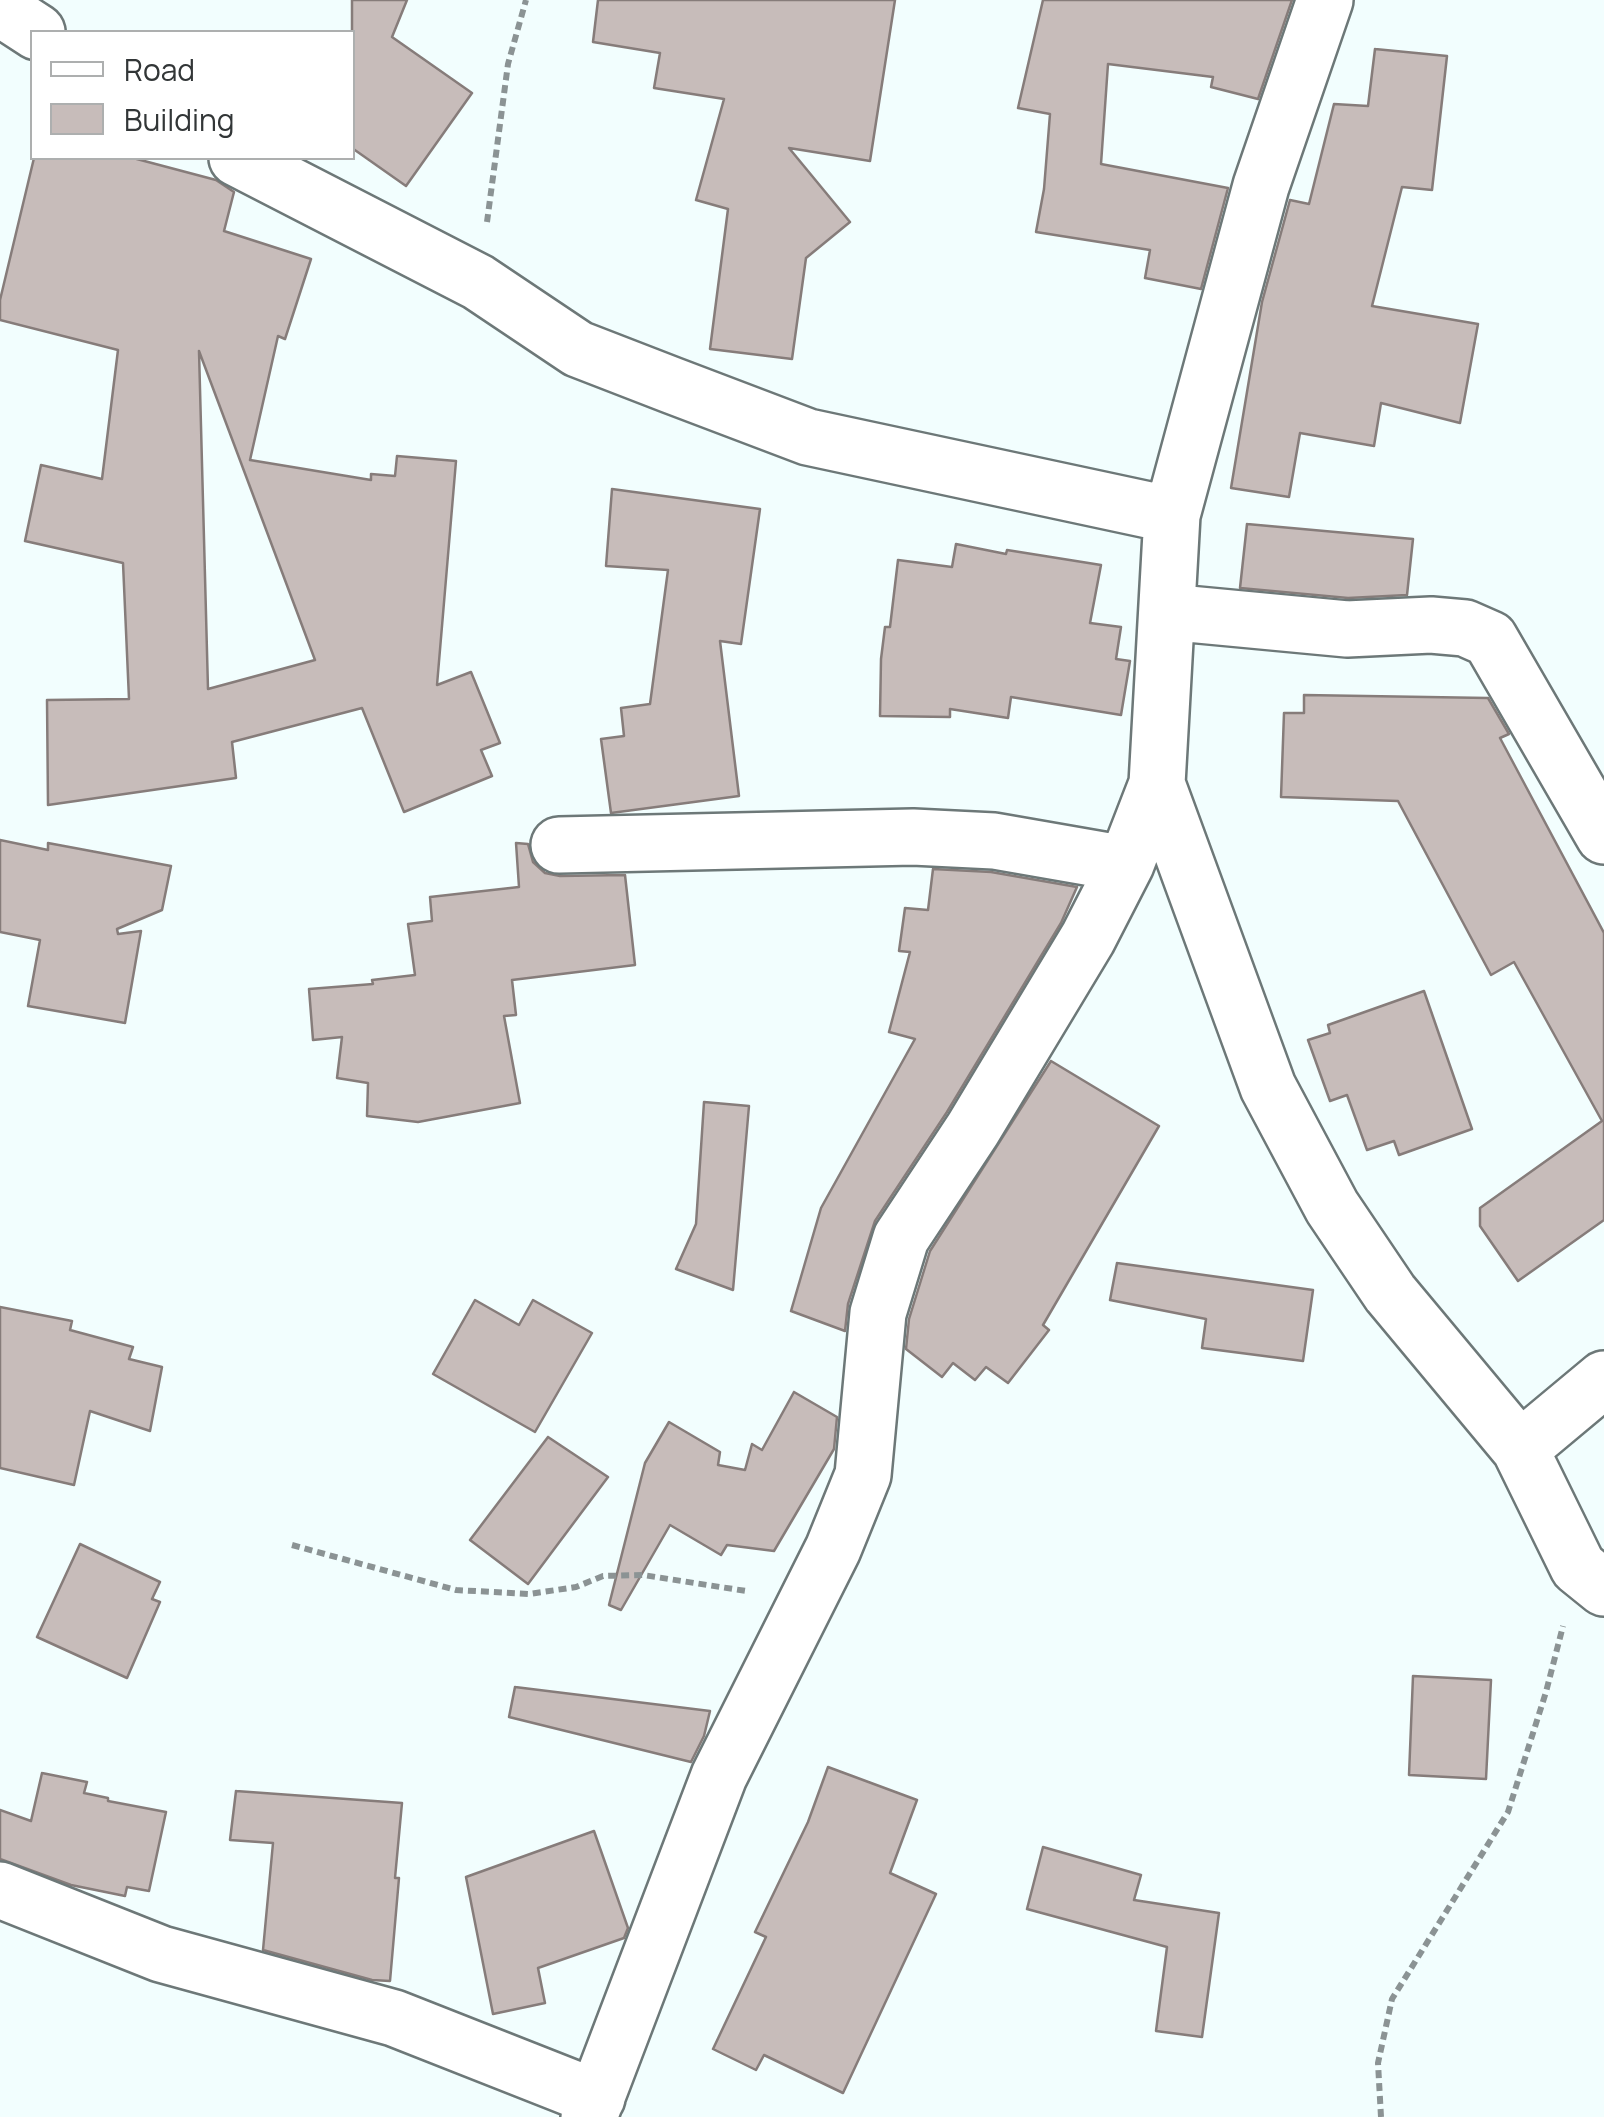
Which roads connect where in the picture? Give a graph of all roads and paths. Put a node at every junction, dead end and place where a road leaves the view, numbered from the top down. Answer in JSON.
{"nodes":[{"id":1,"x":526,"y":0,"type":"edge"},
{"id":2,"x":1324,"y":0,"type":"edge"},
{"id":3,"x":241,"y":160,"type":"edge"},
{"id":4,"x":478,"y":282,"type":"junction"},
{"id":5,"x":1172,"y":515,"type":"junction"},
{"id":6,"x":1167,"y":612,"type":"junction"},
{"id":7,"x":1156,"y":784,"type":"junction"},
{"id":8,"x":1604,"y":836,"type":"edge"},
{"id":9,"x":560,"y":845,"type":"dead end"},
{"id":10,"x":1126,"y":864,"type":"junction"},
{"id":11,"x":1604,"y":1379,"type":"edge"},
{"id":12,"x":1520,"y":1449,"type":"junction"},
{"id":13,"x":292,"y":1546,"type":"dead end"},
{"id":14,"x":1591,"y":1578,"type":"edge"},
{"id":15,"x":807,"y":1600,"type":"junction"},
{"id":16,"x":0,"y":1890,"type":"edge"},
{"id":17,"x":592,"y":2108,"type":"edge"},
{"id":18,"x":1381,"y":2117,"type":"edge"}],
"edges":[{"from":1,"to":4,"type":"path"},
{"from":2,"to":5,"type":"street"},
{"from":3,"to":4,"type":"street"},
{"from":4,"to":5,"type":"street"},
{"from":5,"to":6,"type":"street"},
{"from":6,"to":7,"type":"street"},
{"from":6,"to":8,"type":"street"},
{"from":7,"to":10,"type":"street"},
{"from":7,"to":12,"type":"street"},
{"from":9,"to":10,"type":"street"},
{"from":10,"to":15,"type":"street"},
{"from":11,"to":12,"type":"street"},
{"from":12,"to":14,"type":"street"},
{"from":13,"to":15,"type":"path"},
{"from":14,"to":18,"type":"path"},
{"from":15,"to":17,"type":"street"},
{"from":16,"to":17,"type":"street"}]}
